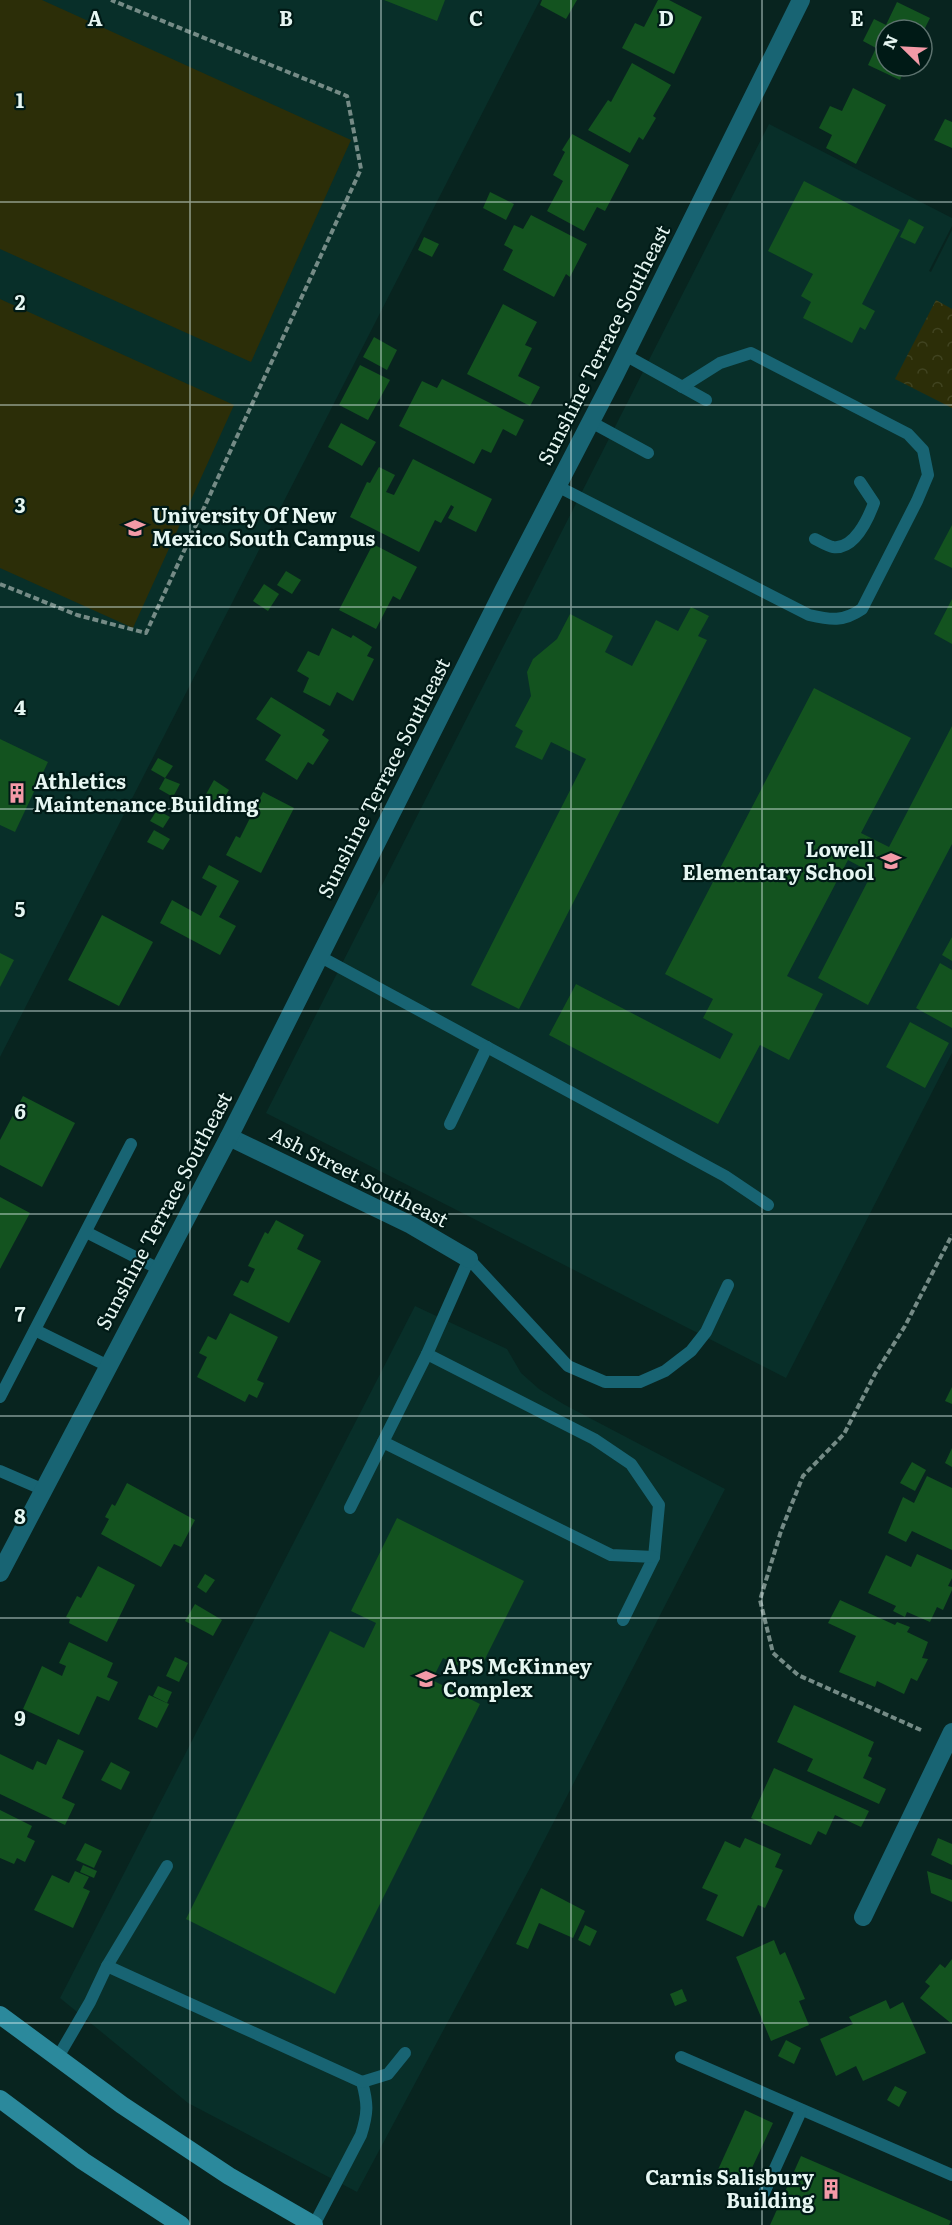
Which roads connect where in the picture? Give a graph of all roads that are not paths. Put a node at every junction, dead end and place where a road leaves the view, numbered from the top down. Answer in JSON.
{"nodes":[{"id":1,"x":801,"y":0,"type":"edge"},
{"id":2,"x":625,"y":355,"type":"junction"},
{"id":3,"x":682,"y":387,"type":"junction"},
{"id":4,"x":706,"y":400,"type":"dead end"},
{"id":5,"x":591,"y":422,"type":"junction"},
{"id":6,"x":648,"y":453,"type":"dead end"},
{"id":7,"x":860,"y":482,"type":"dead end"},
{"id":8,"x":557,"y":486,"type":"junction"},
{"id":9,"x":815,"y":539,"type":"dead end"},
{"id":10,"x":319,"y":956,"type":"junction"},
{"id":11,"x":487,"y":1047,"type":"junction"},
{"id":12,"x":450,"y":1124,"type":"dead end"},
{"id":13,"x":229,"y":1137,"type":"junction"},
{"id":14,"x":131,"y":1144,"type":"dead end"},
{"id":15,"x":768,"y":1205,"type":"dead end"},
{"id":16,"x":86,"y":1232,"type":"junction"},
{"id":17,"x":468,"y":1258,"type":"junction"},
{"id":18,"x":159,"y":1269,"type":"junction"},
{"id":19,"x":728,"y":1286,"type":"dead end"},
{"id":20,"x":35,"y":1330,"type":"junction"},
{"id":21,"x":427,"y":1354,"type":"junction"},
{"id":22,"x":108,"y":1366,"type":"junction"},
{"id":23,"x":0,"y":1398,"type":"edge"},
{"id":24,"x":382,"y":1442,"type":"junction"},
{"id":25,"x":0,"y":1471,"type":"edge"},
{"id":26,"x":44,"y":1490,"type":"junction"},
{"id":27,"x":350,"y":1508,"type":"dead end"},
{"id":28,"x":654,"y":1557,"type":"junction"},
{"id":29,"x":2,"y":1562,"type":"edge"},
{"id":30,"x":623,"y":1620,"type":"dead end"},
{"id":31,"x":952,"y":1732,"type":"edge"},
{"id":32,"x":947,"y":1756,"type":"edge"},
{"id":33,"x":167,"y":1866,"type":"dead end"},
{"id":34,"x":863,"y":1917,"type":"dead end"},
{"id":35,"x":107,"y":1966,"type":"junction"},
{"id":36,"x":0,"y":2015,"type":"edge"},
{"id":37,"x":405,"y":2052,"type":"dead end"},
{"id":38,"x":681,"y":2056,"type":"dead end"},
{"id":39,"x":58,"y":2058,"type":"junction"},
{"id":40,"x":362,"y":2082,"type":"junction"},
{"id":41,"x":0,"y":2099,"type":"edge"},
{"id":42,"x":801,"y":2111,"type":"junction"},
{"id":43,"x":952,"y":2175,"type":"edge"},
{"id":44,"x":764,"y":2195,"type":"dead end"},
{"id":45,"x":181,"y":2225,"type":"edge"},
{"id":46,"x":314,"y":2225,"type":"edge"}],
"edges":[{"from":1,"to":2,"type":"street","name":"Sunshine Terrace Southeast"},
{"from":2,"to":3,"type":"lane"},
{"from":2,"to":5,"type":"street","name":"Sunshine Terrace Southeast"},
{"from":3,"to":4,"type":"lane"},
{"from":3,"to":8,"type":"lane"},
{"from":5,"to":6,"type":"lane"},
{"from":5,"to":8,"type":"street","name":"Sunshine Terrace Southeast"},
{"from":7,"to":9,"type":"lane"},
{"from":8,"to":10,"type":"street","name":"Sunshine Terrace Southeast"},
{"from":10,"to":11,"type":"lane"},
{"from":10,"to":13,"type":"street","name":"Sunshine Terrace Southeast"},
{"from":11,"to":12,"type":"lane"},
{"from":11,"to":15,"type":"lane"},
{"from":13,"to":17,"type":"street","name":"Ash Street Southeast"},
{"from":13,"to":18,"type":"street","name":"Sunshine Terrace Southeast"},
{"from":14,"to":16,"type":"lane"},
{"from":16,"to":18,"type":"lane"},
{"from":16,"to":20,"type":"lane"},
{"from":17,"to":19,"type":"lane"},
{"from":17,"to":21,"type":"lane"},
{"from":18,"to":22,"type":"street","name":"Sunshine Terrace Southeast"},
{"from":20,"to":22,"type":"lane"},
{"from":20,"to":23,"type":"lane"},
{"from":21,"to":24,"type":"lane"},
{"from":21,"to":28,"type":"lane"},
{"from":22,"to":26,"type":"street","name":"Sunshine Terrace Southeast"},
{"from":24,"to":27,"type":"lane"},
{"from":24,"to":28,"type":"lane"},
{"from":25,"to":26,"type":"lane"},
{"from":26,"to":29,"type":"street","name":"Sunshine Terrace Southeast"},
{"from":28,"to":30,"type":"lane"},
{"from":31,"to":32,"type":"street"},
{"from":32,"to":34,"type":"street"},
{"from":33,"to":35,"type":"lane"},
{"from":35,"to":39,"type":"lane"},
{"from":35,"to":40,"type":"lane"},
{"from":36,"to":39,"type":"street"},
{"from":37,"to":40,"type":"lane"},
{"from":38,"to":42,"type":"lane"},
{"from":39,"to":46,"type":"street"},
{"from":40,"to":46,"type":"lane"},
{"from":41,"to":45,"type":"street"},
{"from":42,"to":43,"type":"lane"},
{"from":42,"to":44,"type":"lane"}]}
